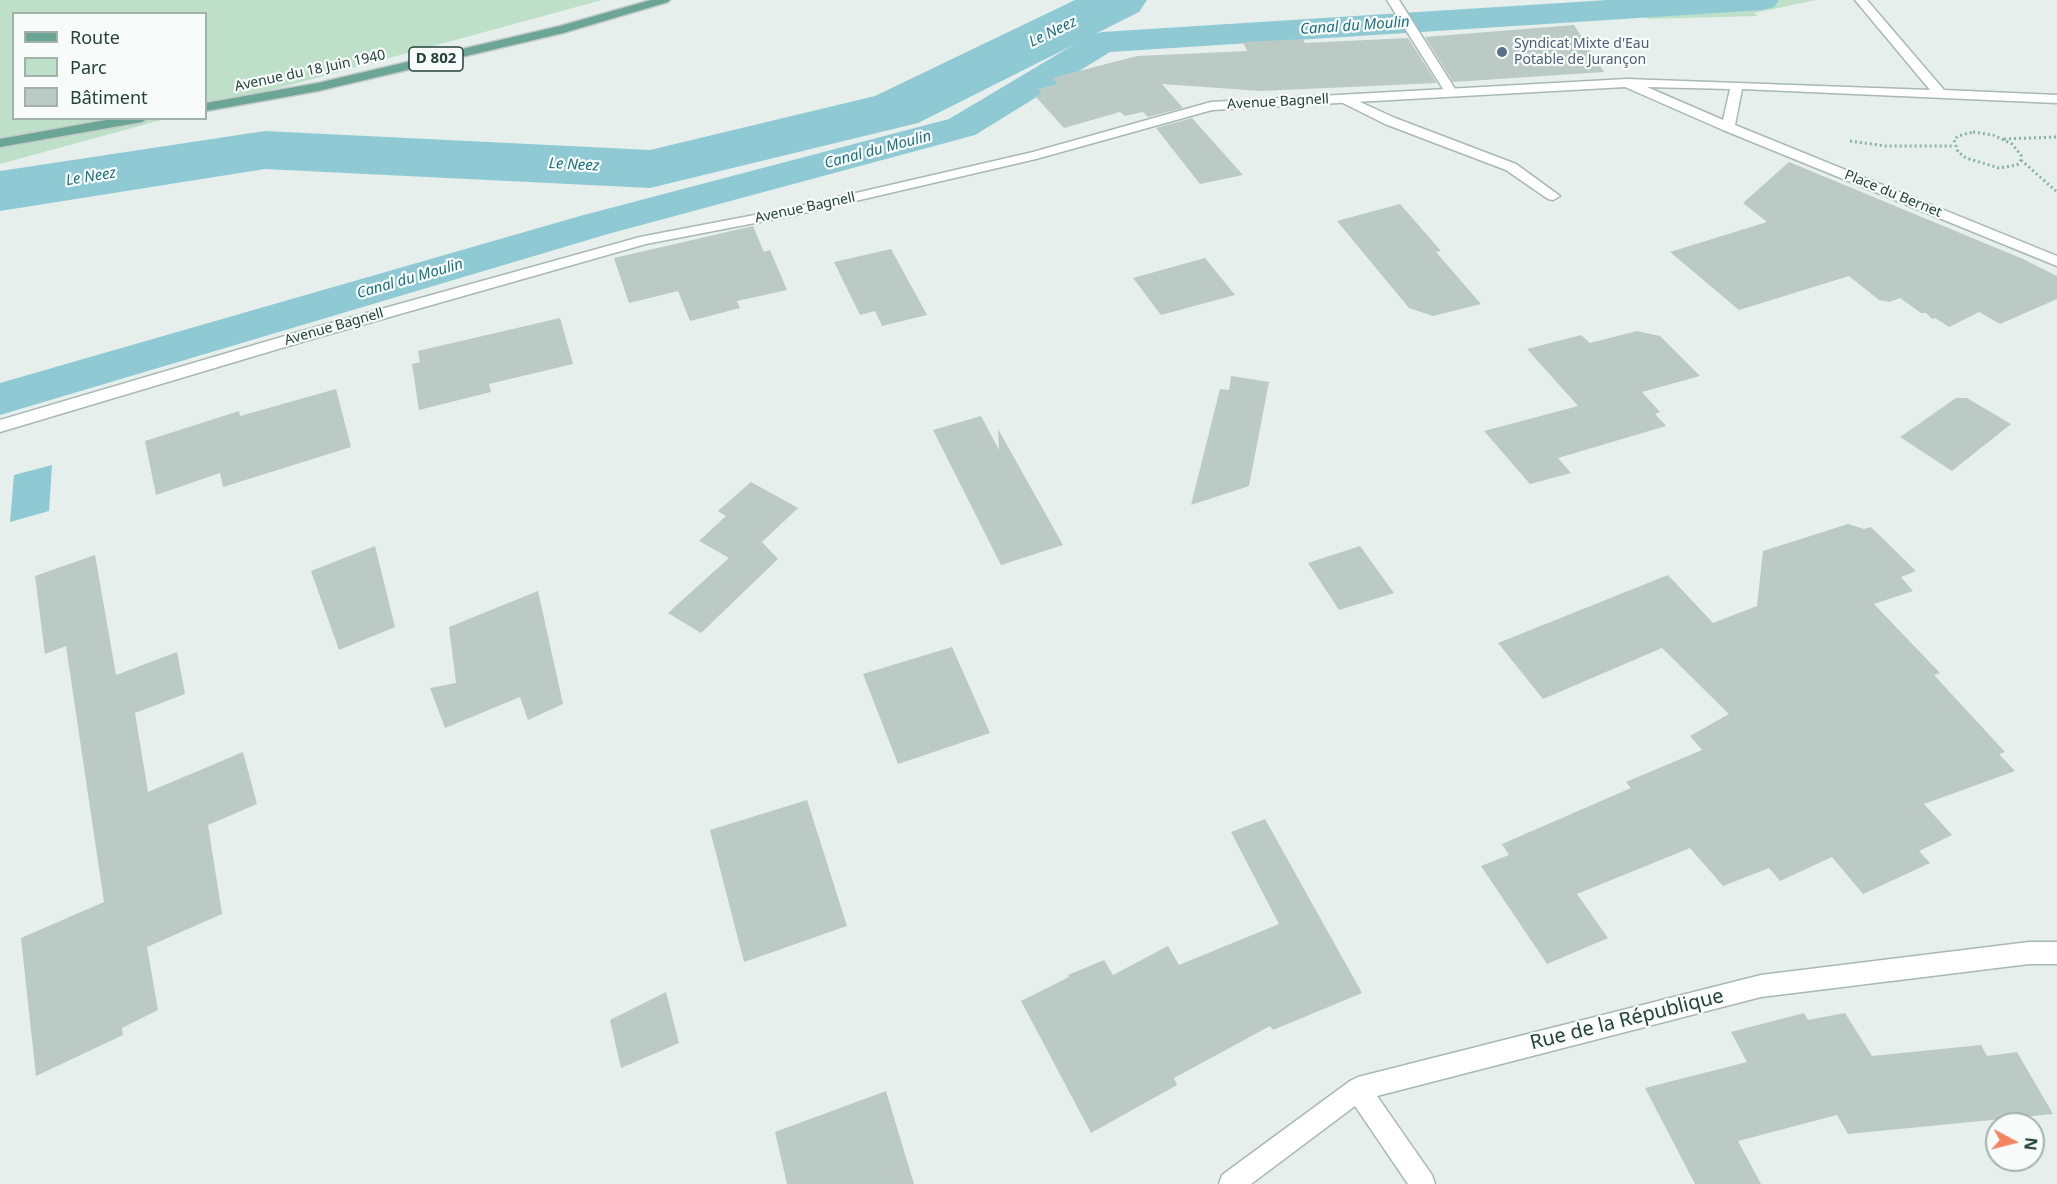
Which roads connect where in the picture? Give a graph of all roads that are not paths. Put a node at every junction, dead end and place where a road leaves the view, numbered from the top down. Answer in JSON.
{"nodes":[{"id":1,"x":664,"y":0,"type":"edge"},
{"id":2,"x":1861,"y":0,"type":"edge"},
{"id":3,"x":1396,"y":5,"type":"edge"},
{"id":4,"x":1626,"y":82,"type":"junction"},
{"id":5,"x":1737,"y":85,"type":"junction"},
{"id":6,"x":1451,"y":92,"type":"junction"},
{"id":7,"x":1941,"y":94,"type":"junction"},
{"id":8,"x":1345,"y":99,"type":"junction"},
{"id":9,"x":2057,"y":99,"type":"edge"},
{"id":10,"x":207,"y":107,"type":"edge"},
{"id":11,"x":131,"y":120,"type":"edge"},
{"id":12,"x":1728,"y":127,"type":"junction"},
{"id":13,"x":0,"y":143,"type":"edge"},
{"id":14,"x":1552,"y":196,"type":"dead end"},
{"id":15,"x":2057,"y":261,"type":"edge"},
{"id":16,"x":0,"y":426,"type":"edge"},
{"id":17,"x":2057,"y":953,"type":"edge"},
{"id":18,"x":1358,"y":1089,"type":"junction"},
{"id":19,"x":1231,"y":1184,"type":"edge"},
{"id":20,"x":1423,"y":1184,"type":"edge"}],
"edges":[{"from":1,"to":10,"type":"main road","name":"Avenue du 18 Juin 1940","number":"D 802"},
{"from":2,"to":7,"type":"street"},
{"from":3,"to":6,"type":"street"},
{"from":4,"to":5,"type":"street"},
{"from":4,"to":6,"type":"street","name":"Avenue Bagnell"},
{"from":4,"to":12,"type":"street","name":"Place du Bernet"},
{"from":5,"to":7,"type":"street"},
{"from":5,"to":12,"type":"street"},
{"from":6,"to":8,"type":"street","name":"Avenue Bagnell"},
{"from":7,"to":9,"type":"street"},
{"from":8,"to":14,"type":"street"},
{"from":8,"to":16,"type":"street","name":"Avenue Bagnell"},
{"from":11,"to":13,"type":"main road"},
{"from":12,"to":15,"type":"street","name":"Place du Bernet"},
{"from":17,"to":18,"type":"street","name":"Rue de la République"},
{"from":18,"to":19,"type":"street","name":"Rue de la République"},
{"from":18,"to":20,"type":"street"}]}
